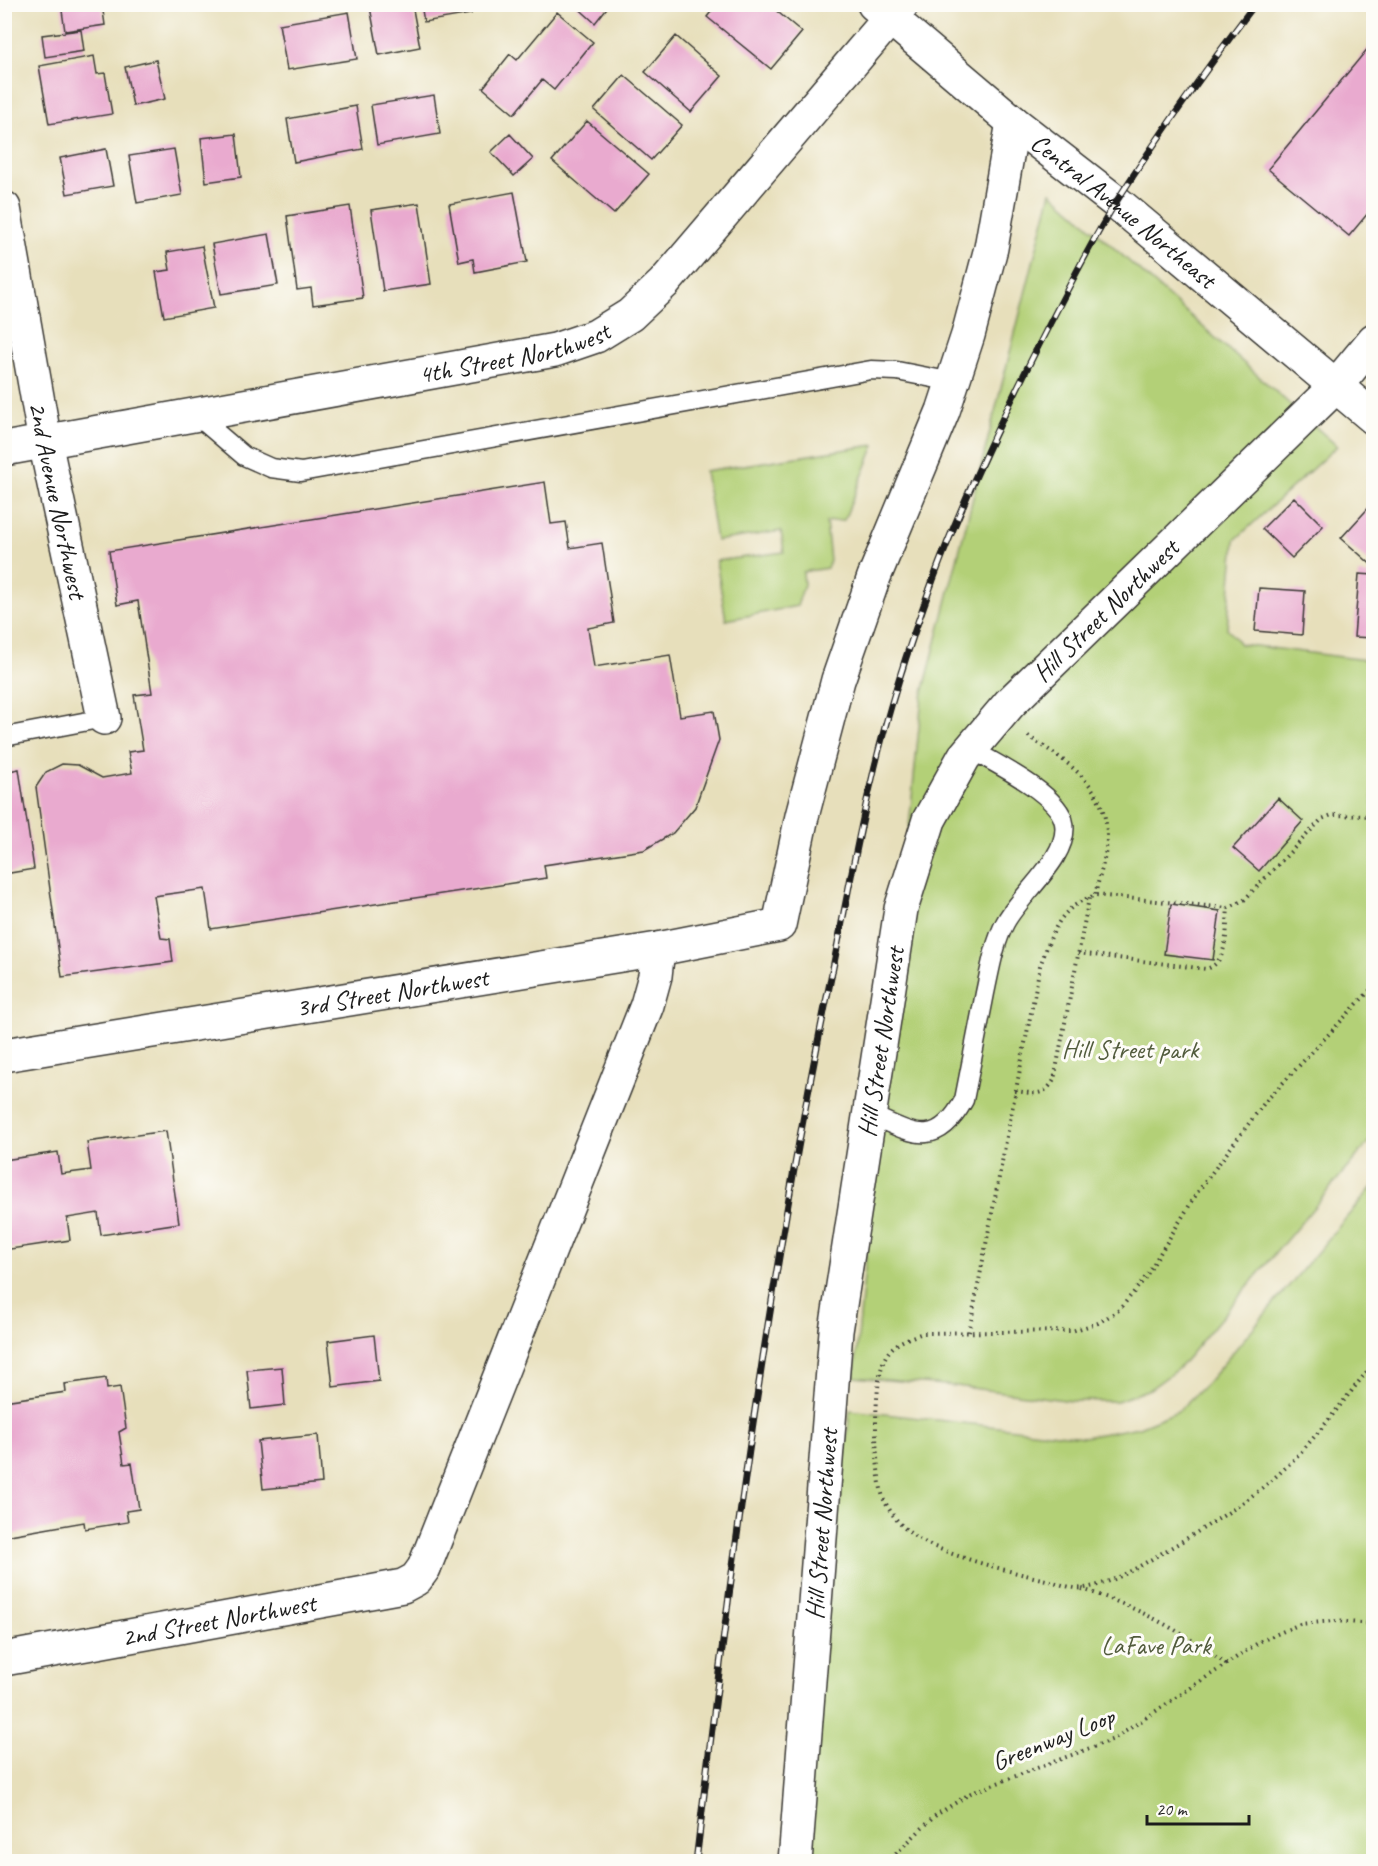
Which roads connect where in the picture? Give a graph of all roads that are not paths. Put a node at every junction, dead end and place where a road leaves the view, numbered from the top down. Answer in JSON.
{"nodes":[{"id":1,"x":888,"y":9,"type":"edge"},
{"id":2,"x":1013,"y":122,"type":"junction"},
{"id":3,"x":4,"y":208,"type":"edge"},
{"id":4,"x":1374,"y":340,"type":"edge"},
{"id":5,"x":953,"y":382,"type":"junction"},
{"id":6,"x":1335,"y":387,"type":"junction"},
{"id":7,"x":196,"y":415,"type":"junction"},
{"id":8,"x":1374,"y":418,"type":"edge"},
{"id":9,"x":45,"y":442,"type":"junction"},
{"id":10,"x":4,"y":449,"type":"edge"},
{"id":11,"x":104,"y":718,"type":"joint"},
{"id":12,"x":4,"y":737,"type":"edge"},
{"id":13,"x":970,"y":748,"type":"junction"},
{"id":14,"x":658,"y":948,"type":"junction"},
{"id":15,"x":4,"y":1055,"type":"edge"},
{"id":16,"x":869,"y":1114,"type":"junction"},
{"id":17,"x":4,"y":1659,"type":"edge"},
{"id":18,"x":795,"y":1862,"type":"edge"}],
"edges":[{"from":1,"to":2,"type":"street","name":"Central Avenue Northeast"},
{"from":1,"to":7,"type":"street","name":"4th Street Northwest"},
{"from":2,"to":5,"type":"street"},
{"from":2,"to":6,"type":"street","name":"Central Avenue Northeast"},
{"from":3,"to":9,"type":"street","name":"2nd Avenue Northwest"},
{"from":4,"to":6,"type":"street","name":"Hill Street Northwest"},
{"from":5,"to":7,"type":"lane"},
{"from":5,"to":14,"type":"street","name":"3rd Street Northwest"},
{"from":6,"to":8,"type":"street","name":"Central Avenue Northeast"},
{"from":6,"to":13,"type":"street","name":"Hill Street Northwest"},
{"from":7,"to":9,"type":"street","name":"4th Street Northwest"},
{"from":9,"to":10,"type":"street","name":"4th Street Northwest"},
{"from":9,"to":11,"type":"street","name":"2nd Avenue Northwest"},
{"from":11,"to":12,"type":"lane"},
{"from":13,"to":16,"type":"street","name":"Hill Street Northwest"},
{"from":13,"to":16,"type":"lane"},
{"from":14,"to":15,"type":"street","name":"3rd Street Northwest"},
{"from":14,"to":17,"type":"street","name":"2nd Street Northwest"},
{"from":16,"to":18,"type":"street","name":"Hill Street Northwest"}]}
